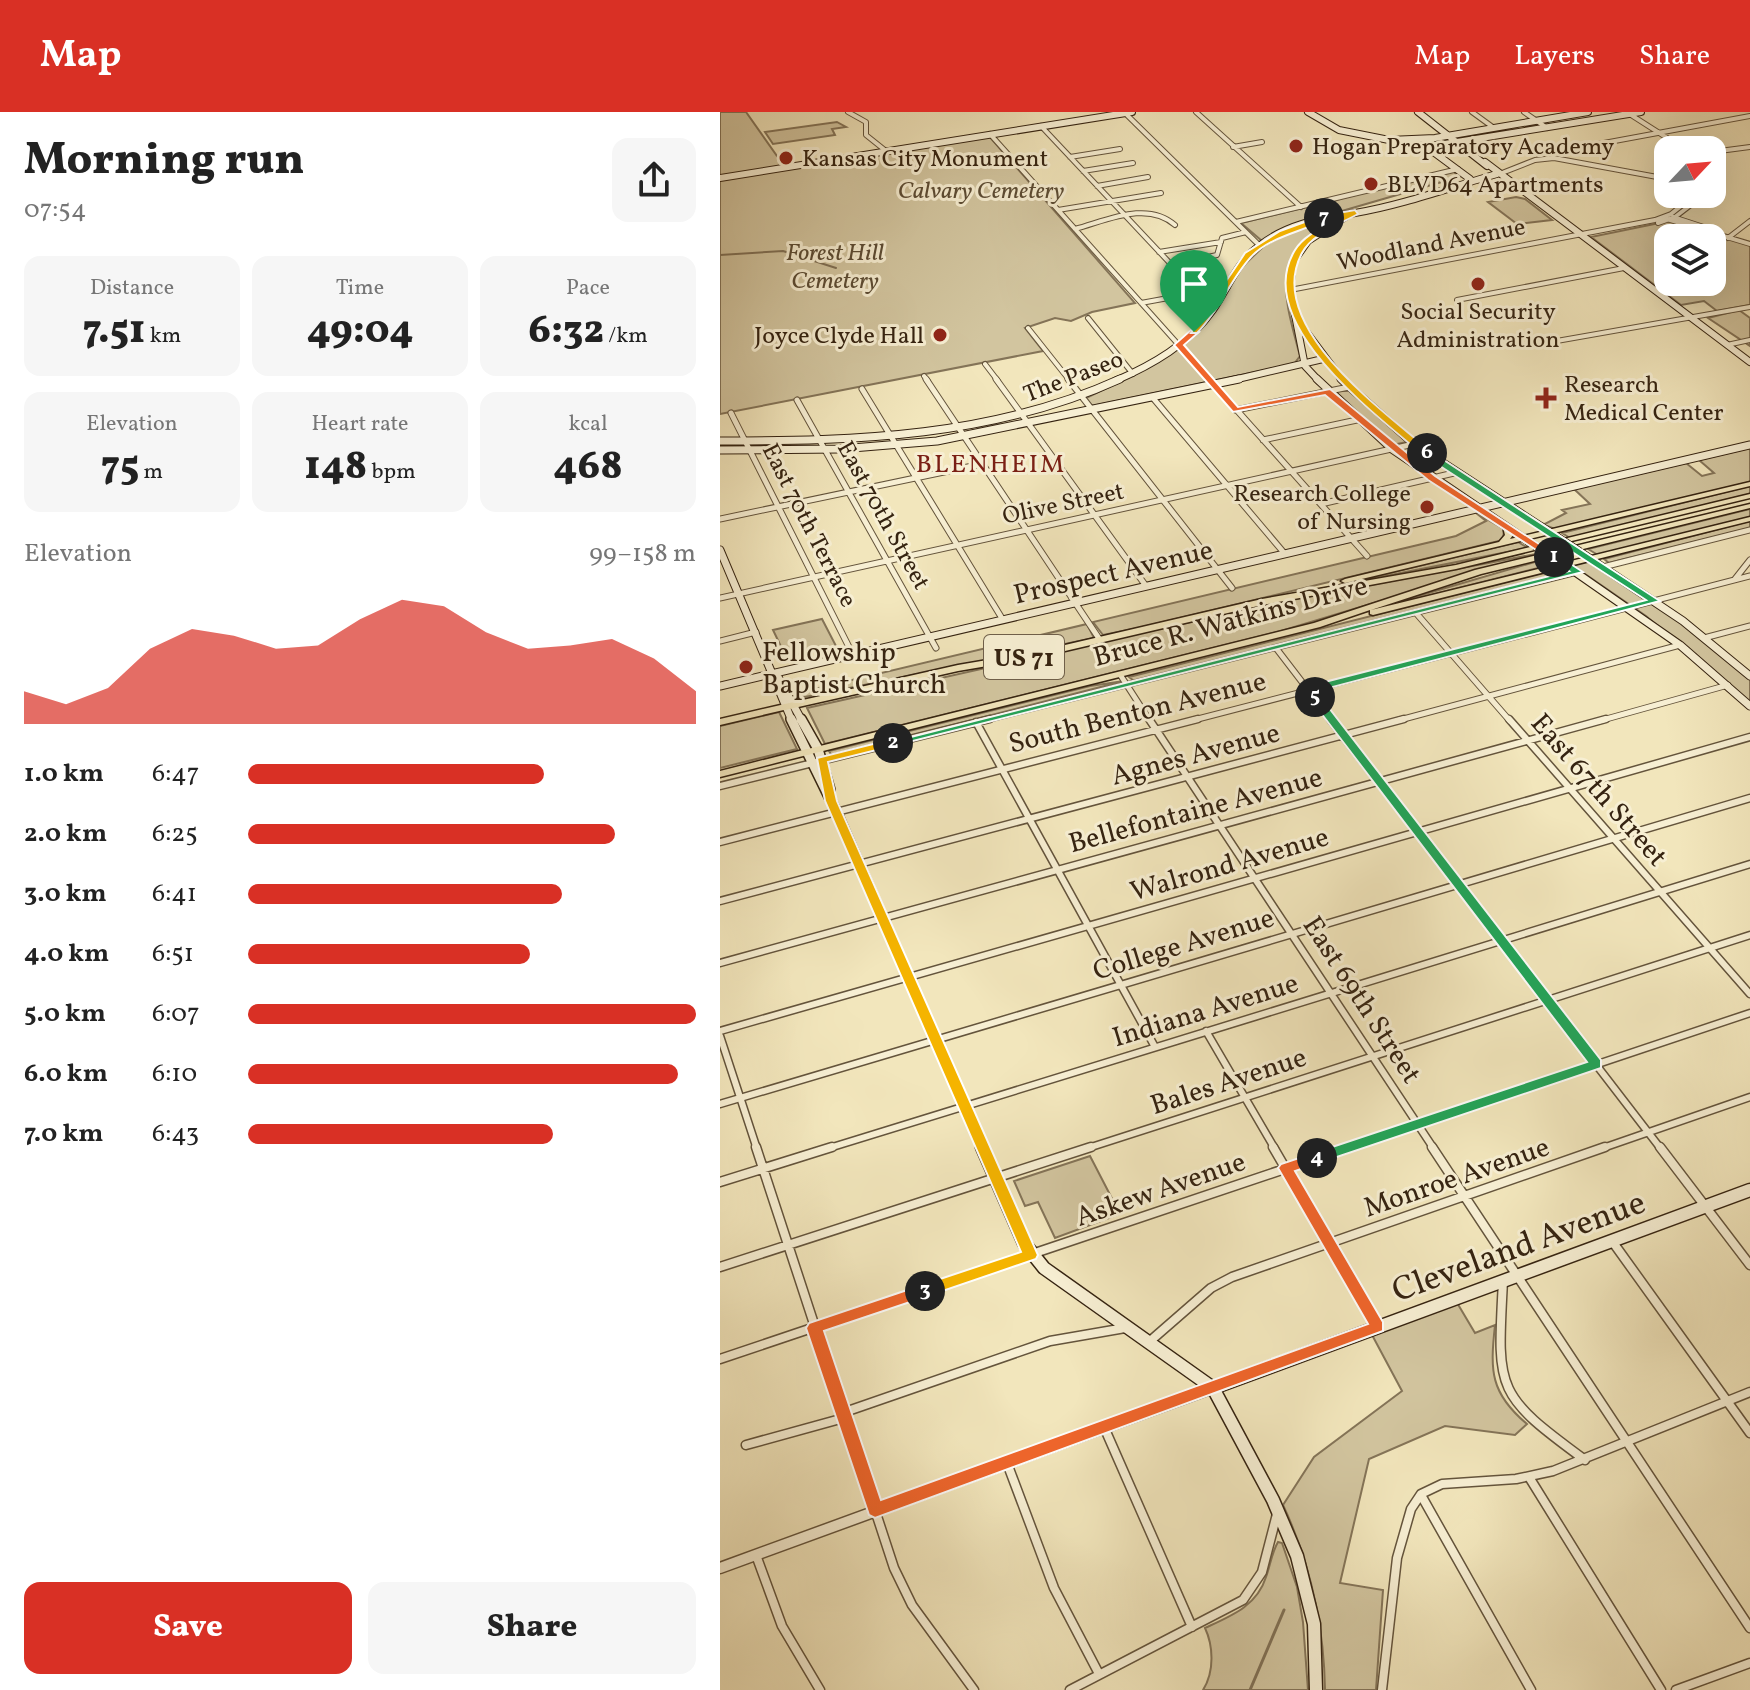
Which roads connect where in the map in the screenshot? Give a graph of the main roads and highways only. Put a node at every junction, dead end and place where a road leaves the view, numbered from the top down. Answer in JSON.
{"nodes":[{"id":1,"x":1132,"y":112,"type":"edge"},
{"id":2,"x":1308,"y":112,"type":"edge"},
{"id":3,"x":1418,"y":112,"type":"edge"},
{"id":4,"x":1588,"y":112,"type":"edge"},
{"id":5,"x":1641,"y":112,"type":"edge"},
{"id":6,"x":1125,"y":113,"type":"edge"},
{"id":7,"x":1628,"y":113,"type":"edge"},
{"id":8,"x":1449,"y":136,"type":"junction"},
{"id":9,"x":1435,"y":138,"type":"junction"},
{"id":10,"x":1389,"y":140,"type":"junction"},
{"id":11,"x":1459,"y":143,"type":"junction"},
{"id":12,"x":1443,"y":146,"type":"junction"},
{"id":13,"x":1426,"y":147,"type":"junction"},
{"id":14,"x":1439,"y":154,"type":"junction"},
{"id":15,"x":1499,"y":173,"type":"junction"},
{"id":16,"x":720,"y":178,"type":"edge"},
{"id":17,"x":1470,"y":179,"type":"junction"},
{"id":18,"x":1527,"y":193,"type":"junction"},
{"id":19,"x":1355,"y":213,"type":"junction"},
{"id":20,"x":1296,"y":317,"type":"junction"},
{"id":21,"x":1323,"y":359,"type":"junction"},
{"id":22,"x":1750,"y":362,"type":"edge"},
{"id":23,"x":1305,"y":366,"type":"junction"},
{"id":24,"x":1329,"y":366,"type":"junction"},
{"id":25,"x":720,"y":441,"type":"edge"},
{"id":26,"x":1750,"y":445,"type":"edge"},
{"id":27,"x":720,"y":450,"type":"edge"},
{"id":28,"x":1750,"y":484,"type":"edge"},
{"id":29,"x":1750,"y":496,"type":"edge"},
{"id":30,"x":1501,"y":503,"type":"junction"},
{"id":31,"x":1750,"y":506,"type":"edge"},
{"id":32,"x":1478,"y":508,"type":"junction"},
{"id":33,"x":1750,"y":519,"type":"edge"},
{"id":34,"x":1507,"y":527,"type":"junction"},
{"id":35,"x":1553,"y":535,"type":"junction"},
{"id":36,"x":1525,"y":538,"type":"junction"},
{"id":37,"x":1501,"y":544,"type":"junction"},
{"id":38,"x":720,"y":550,"type":"edge"},
{"id":39,"x":1590,"y":558,"type":"junction"},
{"id":40,"x":1562,"y":562,"type":"junction"},
{"id":41,"x":1262,"y":602,"type":"junction"},
{"id":42,"x":1317,"y":625,"type":"junction"},
{"id":43,"x":773,"y":673,"type":"junction"},
{"id":44,"x":1750,"y":676,"type":"edge"},
{"id":45,"x":720,"y":686,"type":"edge"},
{"id":46,"x":790,"y":705,"type":"junction"},
{"id":47,"x":1750,"y":706,"type":"edge"},
{"id":48,"x":720,"y":722,"type":"edge"},
{"id":49,"x":814,"y":756,"type":"junction"},
{"id":50,"x":720,"y":774,"type":"edge"},
{"id":51,"x":1750,"y":1190,"type":"edge"},
{"id":52,"x":1213,"y":1388,"type":"junction"},
{"id":53,"x":1316,"y":1690,"type":"edge"}],
"edges":[{"from":1,"to":6,"type":"main road"},
{"from":2,"to":10,"type":"main road"},
{"from":3,"to":8,"type":"main road"},
{"from":4,"to":8,"type":"main road"},
{"from":5,"to":7,"type":"main road"},
{"from":6,"to":16,"type":"main road"},
{"from":7,"to":11,"type":"main road"},
{"from":8,"to":9,"type":"main road"},
{"from":8,"to":11,"type":"main road"},
{"from":9,"to":10,"type":"main road"},
{"from":9,"to":13,"type":"main road"},
{"from":10,"to":13,"type":"main road"},
{"from":11,"to":12,"type":"main road"},
{"from":11,"to":15,"type":"main road"},
{"from":12,"to":13,"type":"main road"},
{"from":12,"to":14,"type":"main road"},
{"from":13,"to":14,"type":"main road"},
{"from":14,"to":17,"type":"main road"},
{"from":15,"to":17,"type":"main road","name":"The Paseo"},
{"from":15,"to":18,"type":"main road"},
{"from":15,"to":18,"type":"main road"},
{"from":17,"to":19,"type":"main road","name":"The Paseo"},
{"from":18,"to":22,"type":"main road"},
{"from":19,"to":20,"type":"main road"},
{"from":19,"to":25,"type":"main road","name":"The Paseo"},
{"from":20,"to":21,"type":"main road"},
{"from":20,"to":23,"type":"main road"},
{"from":21,"to":23,"type":"main road"},
{"from":21,"to":24,"type":"main road"},
{"from":23,"to":24,"type":"main road"},
{"from":23,"to":27,"type":"main road","name":"The Paseo"},
{"from":23,"to":32,"type":"main road"},
{"from":24,"to":30,"type":"main road"},
{"from":26,"to":30,"type":"main road","name":"Prospect Avenue"},
{"from":28,"to":35,"type":"highway"},
{"from":29,"to":41,"type":"highway","name":"Bruce R. Watkins Drive","number":"US 71"},
{"from":30,"to":32,"type":"main road","name":"Prospect Avenue"},
{"from":30,"to":35,"type":"main road"},
{"from":31,"to":42,"type":"highway","name":"Bruce R. Watkins Drive","number":"US 71"},
{"from":32,"to":34,"type":"main road"},
{"from":32,"to":43,"type":"main road","name":"Prospect Avenue"},
{"from":33,"to":39,"type":"highway"},
{"from":34,"to":36,"type":"main road"},
{"from":34,"to":37,"type":"highway"},
{"from":35,"to":36,"type":"highway"},
{"from":35,"to":39,"type":"main road","bridge":true},
{"from":36,"to":37,"type":"highway"},
{"from":36,"to":40,"type":"main road","bridge":true},
{"from":37,"to":41,"type":"highway"},
{"from":38,"to":43,"type":"main road"},
{"from":39,"to":40,"type":"highway"},
{"from":39,"to":44,"type":"main road"},
{"from":40,"to":42,"type":"highway"},
{"from":40,"to":47,"type":"main road"},
{"from":41,"to":46,"type":"highway","name":"Bruce R. Watkins Drive","number":"US 71"},
{"from":42,"to":49,"type":"highway","name":"Bruce R. Watkins Drive","number":"US 71"},
{"from":43,"to":45,"type":"main road","name":"Prospect Avenue"},
{"from":43,"to":46,"type":"main road"},
{"from":46,"to":48,"type":"highway","name":"Bruce R. Watkins Drive","number":"US 71"},
{"from":46,"to":49,"type":"main road"},
{"from":49,"to":50,"type":"highway","name":"Bruce R. Watkins Drive","number":"US 71"},
{"from":49,"to":52,"type":"main road"},
{"from":51,"to":52,"type":"main road","name":"Cleveland Avenue"},
{"from":52,"to":53,"type":"main road"}]}
